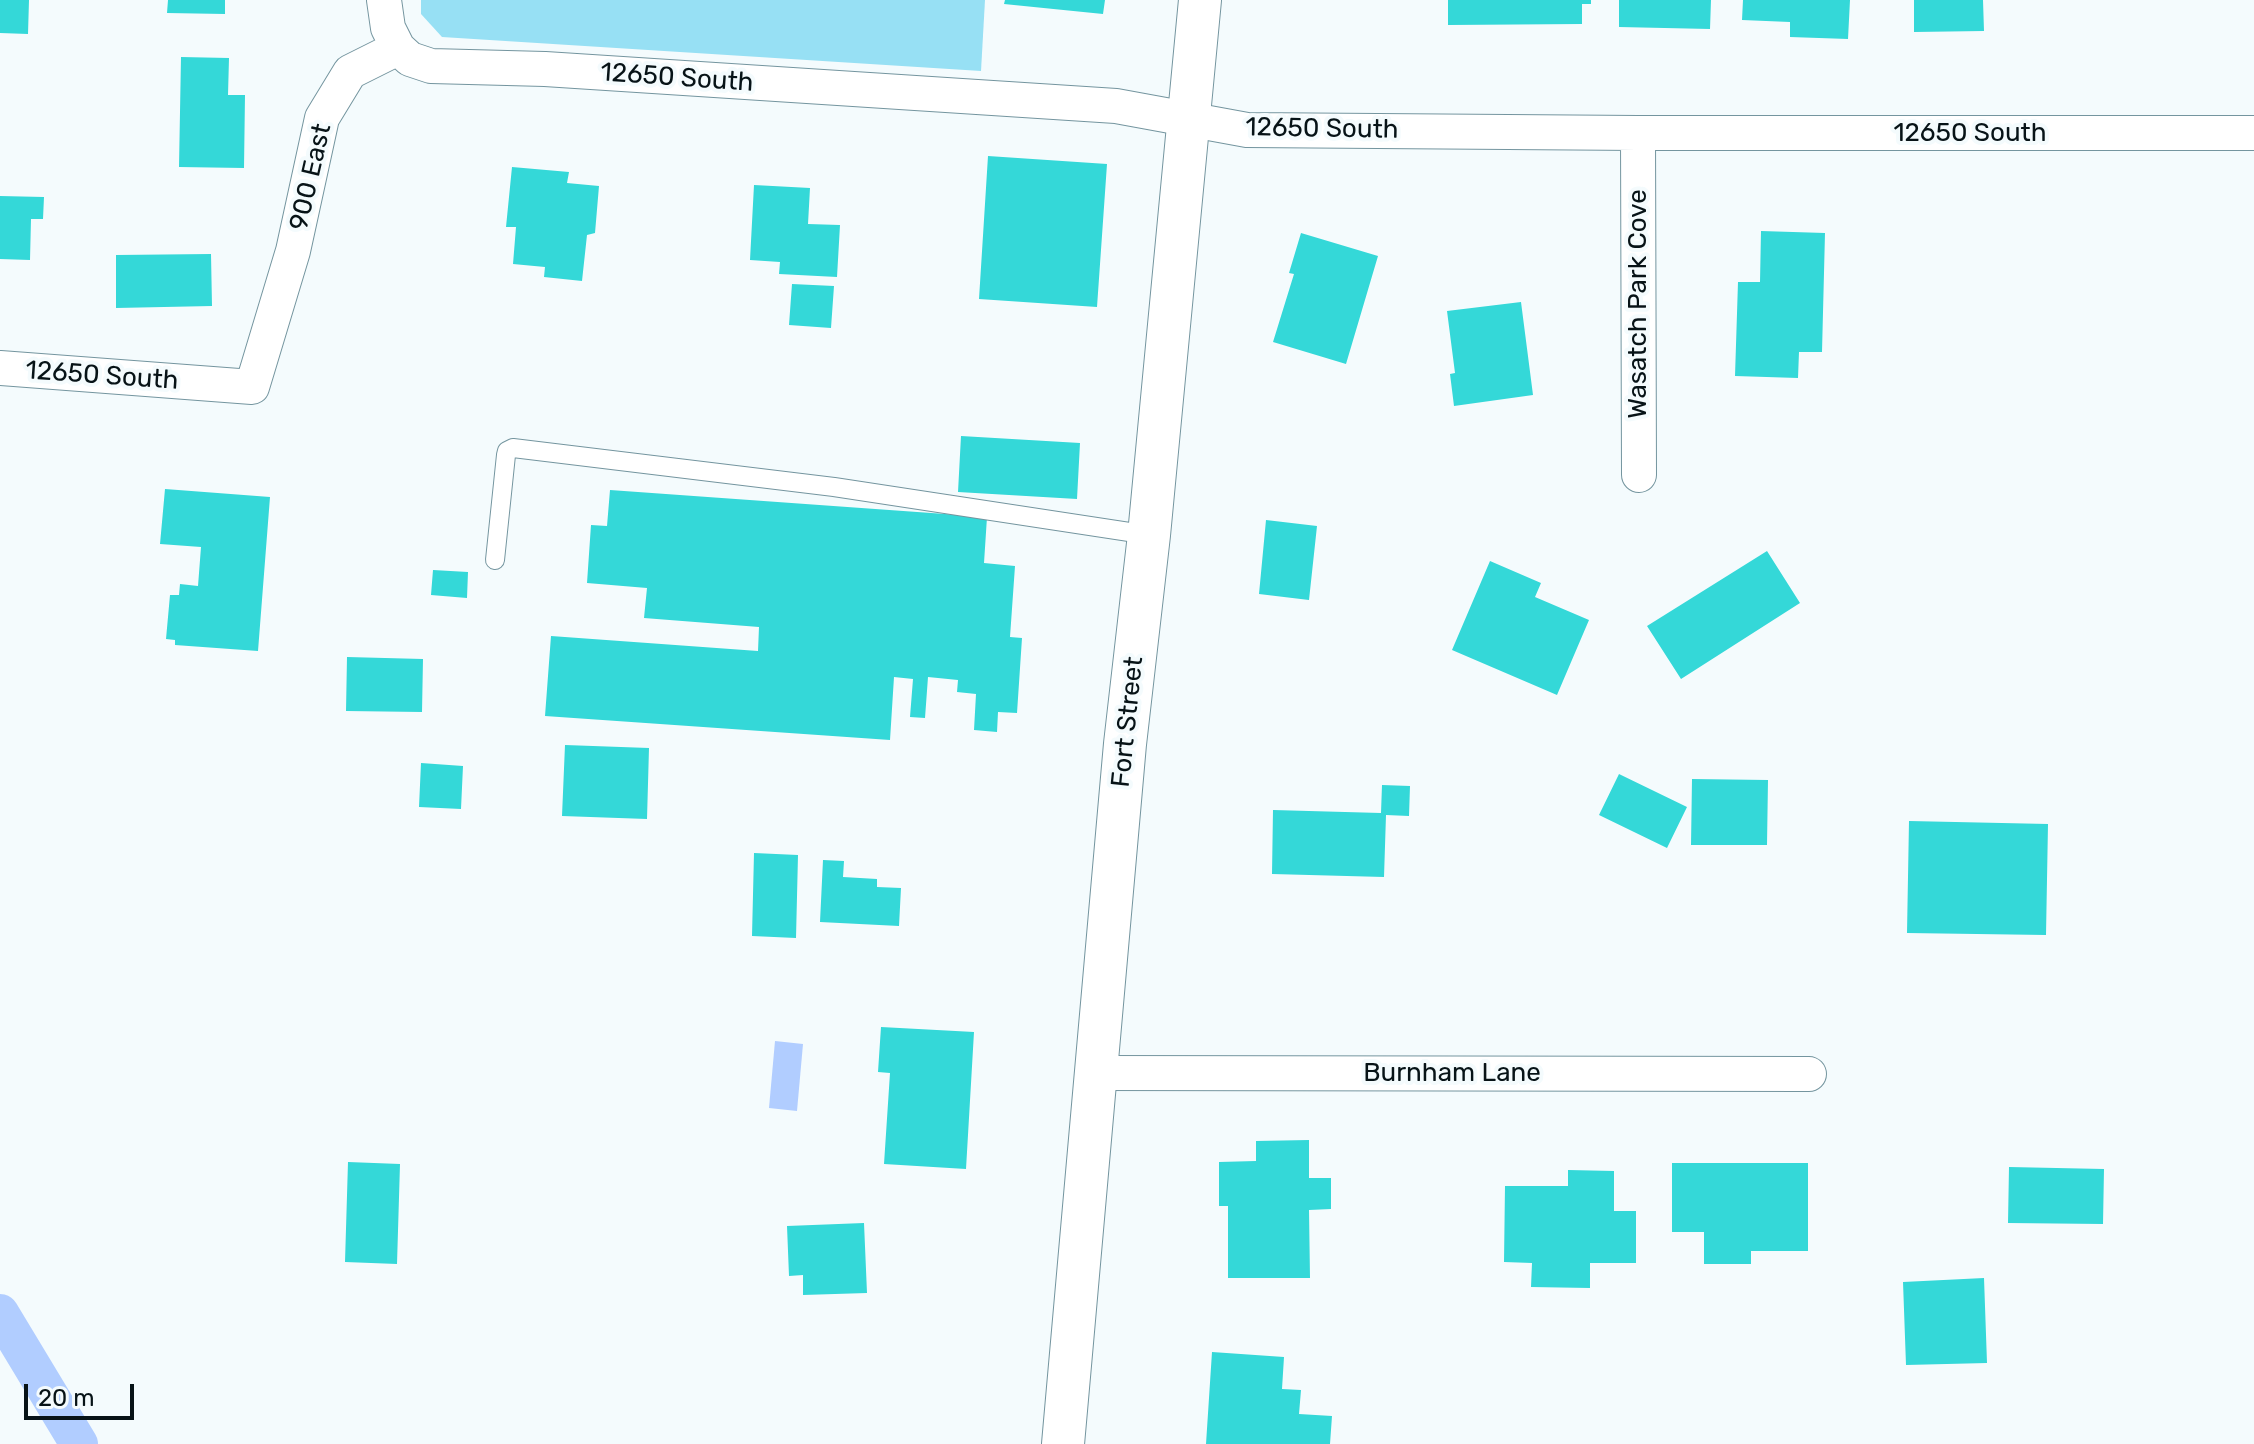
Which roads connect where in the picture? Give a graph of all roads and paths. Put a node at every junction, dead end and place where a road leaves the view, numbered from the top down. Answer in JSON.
{"nodes":[{"id":1,"x":384,"y":0,"type":"edge"},
{"id":2,"x":1200,"y":0,"type":"edge"},
{"id":3,"x":398,"y":48,"type":"junction"},
{"id":4,"x":1189,"y":120,"type":"junction"},
{"id":5,"x":1638,"y":133,"type":"junction"},
{"id":6,"x":2254,"y":133,"type":"edge"},
{"id":7,"x":0,"y":368,"type":"edge"},
{"id":8,"x":252,"y":387,"type":"joint"},
{"id":9,"x":1639,"y":475,"type":"dead end"},
{"id":10,"x":1149,"y":535,"type":"junction"},
{"id":11,"x":495,"y":560,"type":"dead end"},
{"id":12,"x":1095,"y":1073,"type":"junction"},
{"id":13,"x":1809,"y":1074,"type":"dead end"},
{"id":14,"x":1063,"y":1444,"type":"edge"}],
"edges":[{"from":1,"to":3,"type":"street"},
{"from":2,"to":4,"type":"street","name":"Fort Street"},
{"from":3,"to":4,"type":"street","name":"12650 South"},
{"from":3,"to":8,"type":"street","name":"900 East"},
{"from":4,"to":5,"type":"street","name":"12650 South"},
{"from":4,"to":10,"type":"street","name":"Fort Street"},
{"from":5,"to":6,"type":"street","name":"12650 South"},
{"from":5,"to":9,"type":"street","name":"Wasatch Park Cove"},
{"from":7,"to":8,"type":"street","name":"12650 South"},
{"from":10,"to":11,"type":"lane"},
{"from":10,"to":12,"type":"street","name":"Fort Street"},
{"from":12,"to":13,"type":"street","name":"Burnham Lane"},
{"from":12,"to":14,"type":"street","name":"Fort Street"}]}
